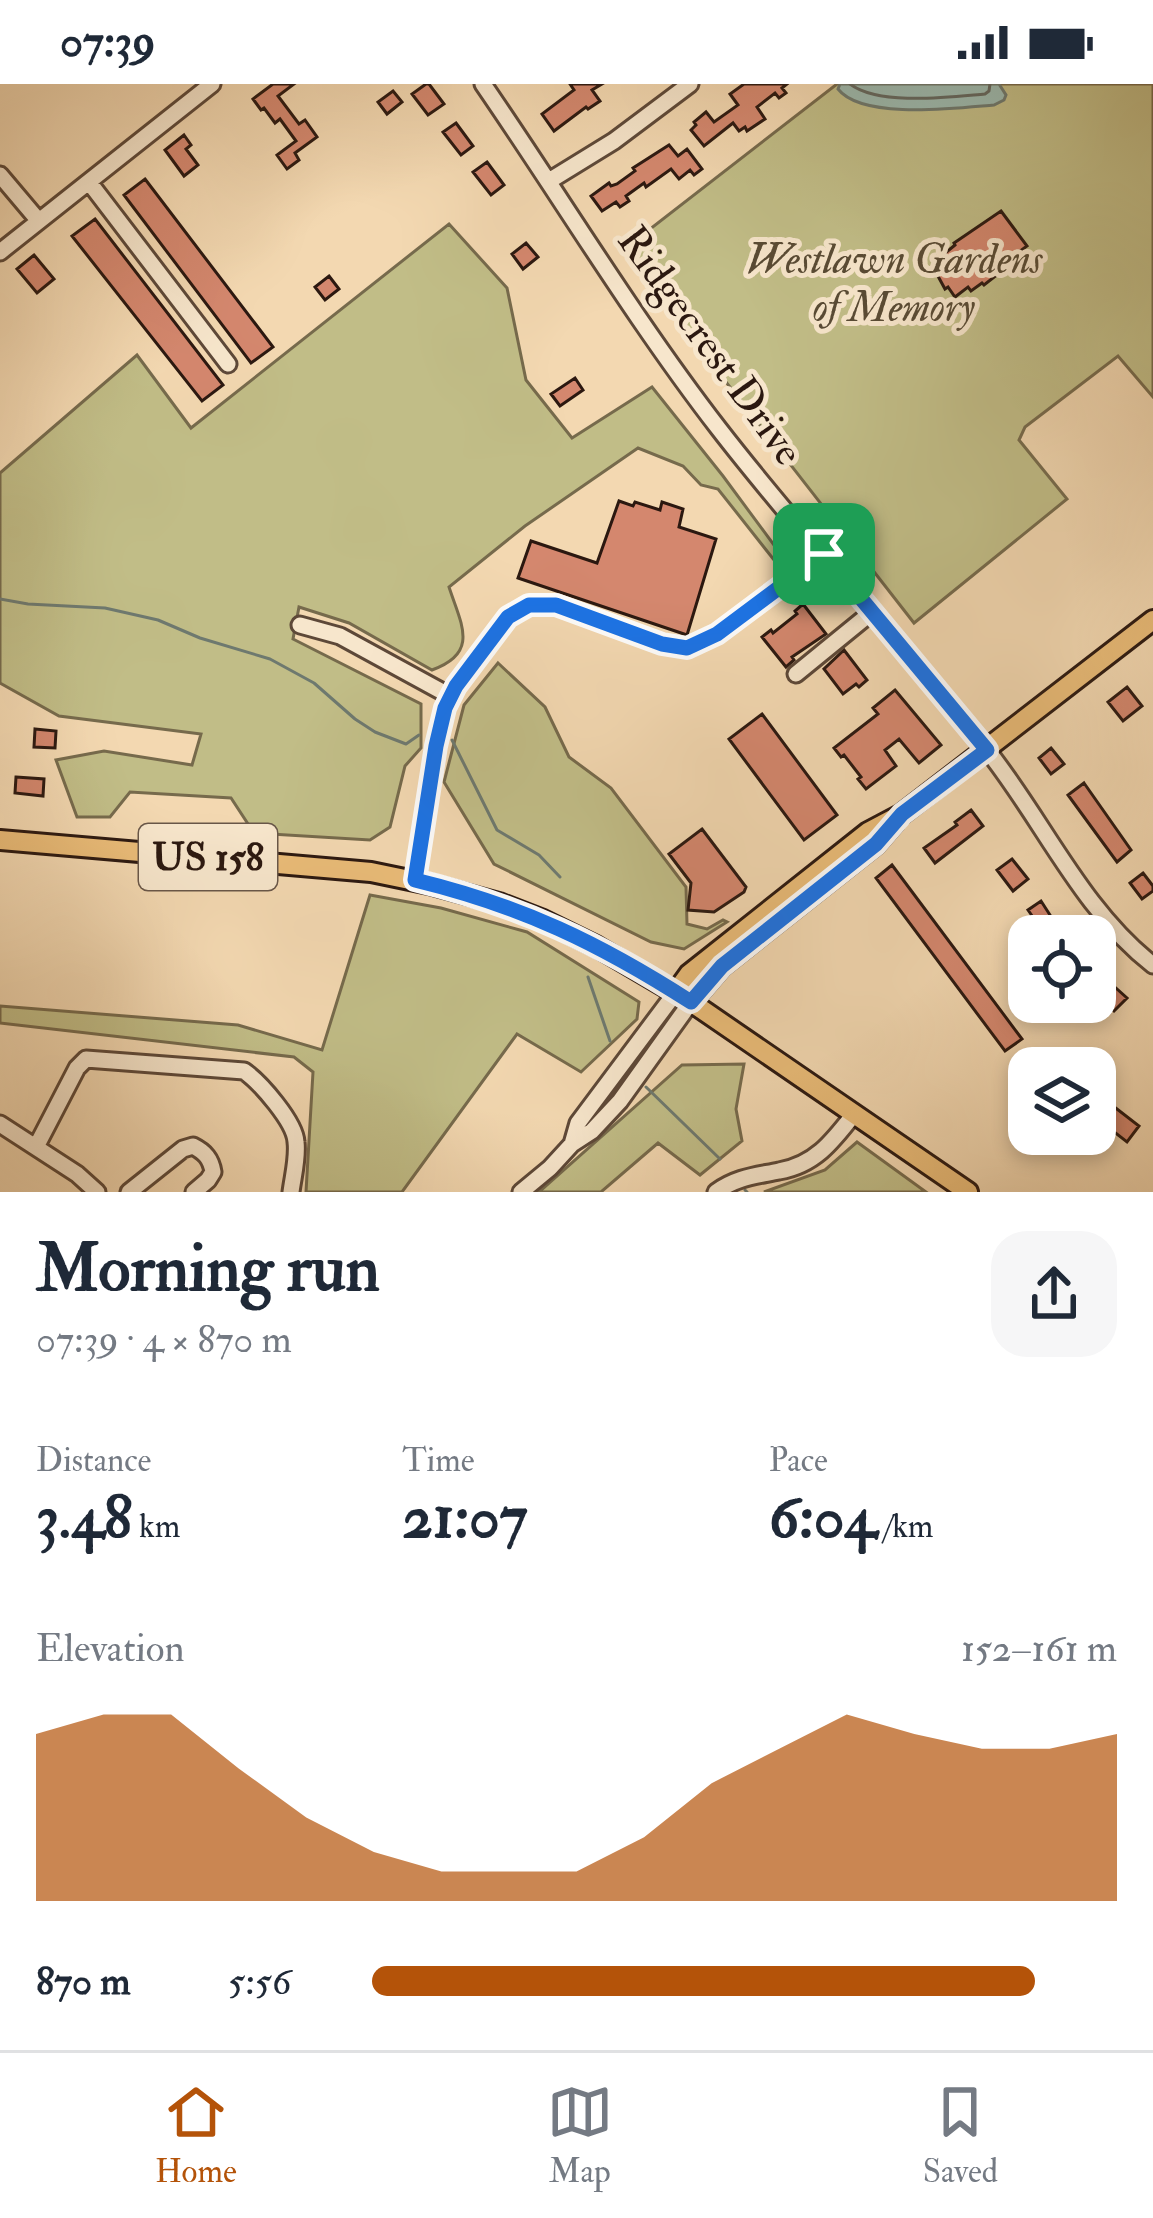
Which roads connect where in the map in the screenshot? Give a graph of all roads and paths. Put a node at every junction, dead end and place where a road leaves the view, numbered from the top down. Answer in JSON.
{"nodes":[{"id":1,"x":212,"y":84,"type":"edge"},
{"id":2,"x":483,"y":84,"type":"edge"},
{"id":3,"x":690,"y":84,"type":"edge"},
{"id":4,"x":0,"y":175,"type":"edge"},
{"id":5,"x":549,"y":181,"type":"junction"},
{"id":6,"x":89,"y":182,"type":"junction"},
{"id":7,"x":38,"y":220,"type":"junction"},
{"id":8,"x":0,"y":252,"type":"edge"},
{"id":9,"x":228,"y":364,"type":"dead end"},
{"id":10,"x":824,"y":554,"type":"junction"},
{"id":11,"x":872,"y":612,"type":"junction"},
{"id":12,"x":1153,"y":620,"type":"edge"},
{"id":13,"x":301,"y":626,"type":"dead end"},
{"id":14,"x":796,"y":674,"type":"dead end"},
{"id":15,"x":450,"y":695,"type":"junction"},
{"id":16,"x":987,"y":750,"type":"junction"},
{"id":17,"x":0,"y":840,"type":"edge"},
{"id":18,"x":415,"y":880,"type":"junction"},
{"id":19,"x":1153,"y":965,"type":"edge"},
{"id":20,"x":683,"y":997,"type":"junction"},
{"id":21,"x":605,"y":1090,"type":"junction"},
{"id":22,"x":620,"y":1101,"type":"junction"},
{"id":23,"x":854,"y":1114,"type":"junction"},
{"id":24,"x":0,"y":1124,"type":"edge"},
{"id":25,"x":572,"y":1144,"type":"junction"},
{"id":26,"x":36,"y":1147,"type":"junction"},
{"id":27,"x":97,"y":1192,"type":"edge"},
{"id":28,"x":129,"y":1192,"type":"edge"},
{"id":29,"x":194,"y":1192,"type":"edge"},
{"id":30,"x":291,"y":1192,"type":"edge"},
{"id":31,"x":521,"y":1192,"type":"edge"},
{"id":32,"x":716,"y":1192,"type":"edge"},
{"id":33,"x":968,"y":1192,"type":"edge"}],
"edges":[{"from":1,"to":6,"type":"street"},
{"from":2,"to":5,"type":"street","name":"Ridgecrest Drive"},
{"from":3,"to":5,"type":"street"},
{"from":4,"to":7,"type":"street"},
{"from":5,"to":10,"type":"street","name":"Ridgecrest Drive"},
{"from":6,"to":7,"type":"street"},
{"from":6,"to":9,"type":"street"},
{"from":7,"to":8,"type":"street"},
{"from":10,"to":11,"type":"street","name":"Ridgecrest Drive"},
{"from":10,"to":15,"type":"street"},
{"from":11,"to":14,"type":"street"},
{"from":11,"to":16,"type":"street","name":"Ridgecrest Drive"},
{"from":12,"to":16,"type":"main road"},
{"from":13,"to":15,"type":"street"},
{"from":15,"to":18,"type":"street"},
{"from":16,"to":19,"type":"street","name":"Ridgecrest Drive"},
{"from":16,"to":20,"type":"main road"},
{"from":17,"to":18,"type":"main road","number":"US 158"},
{"from":18,"to":20,"type":"main road","number":"US 158"},
{"from":20,"to":21,"type":"street"},
{"from":20,"to":22,"type":"street"},
{"from":20,"to":23,"type":"main road","number":"US 158"},
{"from":21,"to":22,"type":"street"},
{"from":21,"to":25,"type":"street"},
{"from":22,"to":25,"type":"street"},
{"from":23,"to":32,"type":"street"},
{"from":23,"to":33,"type":"main road","number":"US 158"},
{"from":24,"to":26,"type":"street"},
{"from":25,"to":31,"type":"street"},
{"from":26,"to":27,"type":"street"},
{"from":26,"to":30,"type":"street"},
{"from":28,"to":29,"type":"street"}]}
